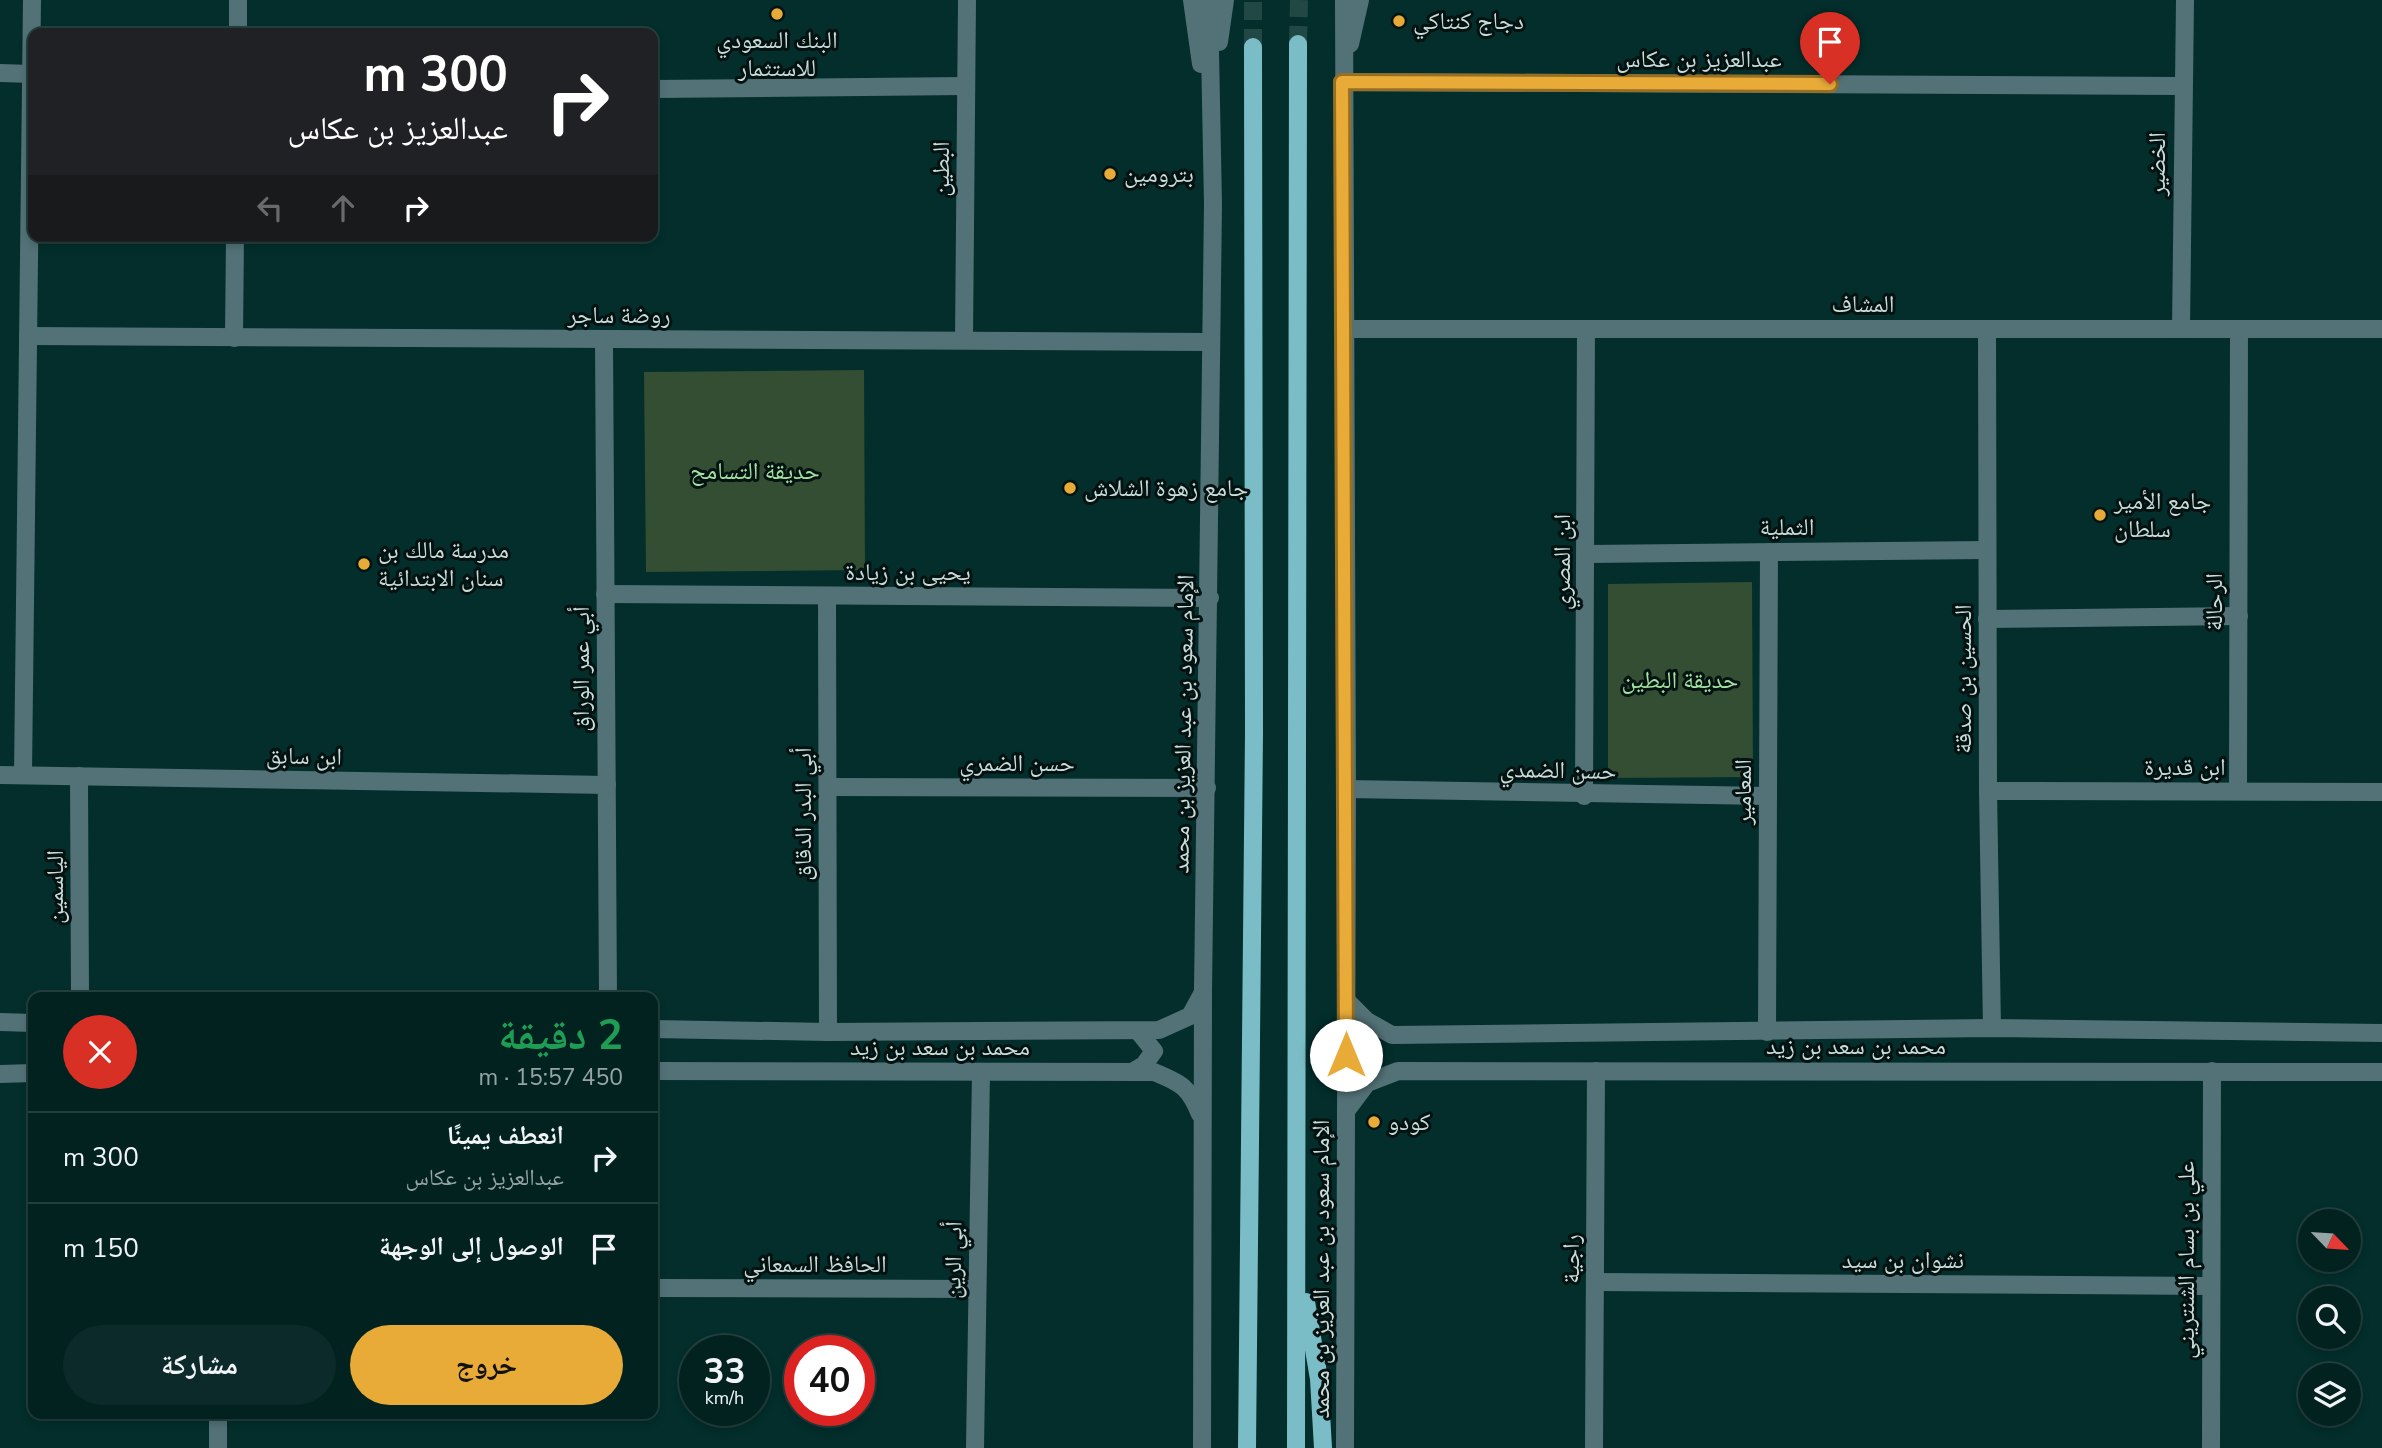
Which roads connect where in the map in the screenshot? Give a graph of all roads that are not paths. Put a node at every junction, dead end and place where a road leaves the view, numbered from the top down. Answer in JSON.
{"nodes":[{"id":1,"x":32,"y":0,"type":"edge"},
{"id":2,"x":238,"y":0,"type":"edge"},
{"id":3,"x":967,"y":0,"type":"edge"},
{"id":4,"x":1192,"y":0,"type":"edge"},
{"id":5,"x":1209,"y":0,"type":"edge"},
{"id":6,"x":1224,"y":0,"type":"edge"},
{"id":7,"x":1332,"y":0,"type":"edge"},
{"id":8,"x":1344,"y":0,"type":"edge"},
{"id":9,"x":1360,"y":0,"type":"edge"},
{"id":10,"x":2185,"y":0,"type":"edge"},
{"id":11,"x":32,"y":28,"type":"edge"},
{"id":12,"x":238,"y":28,"type":"edge"},
{"id":13,"x":1298,"y":44,"type":"tunnel mouth"},
{"id":14,"x":1253,"y":47,"type":"tunnel mouth"},
{"id":15,"x":0,"y":74,"type":"edge"},
{"id":16,"x":28,"y":74,"type":"edge"},
{"id":17,"x":1342,"y":82,"type":"junction"},
{"id":18,"x":966,"y":86,"type":"junction"},
{"id":19,"x":2182,"y":86,"type":"junction"},
{"id":20,"x":658,"y":89,"type":"edge"},
{"id":21,"x":1212,"y":130,"type":"junction"},
{"id":22,"x":29,"y":242,"type":"edge"},
{"id":23,"x":235,"y":242,"type":"edge"},
{"id":24,"x":2382,"y":328,"type":"edge"},
{"id":25,"x":1343,"y":329,"type":"junction"},
{"id":26,"x":1586,"y":329,"type":"junction"},
{"id":27,"x":1987,"y":329,"type":"junction"},
{"id":28,"x":2181,"y":329,"type":"junction"},
{"id":29,"x":2239,"y":329,"type":"junction"},
{"id":30,"x":28,"y":337,"type":"junction"},
{"id":31,"x":234,"y":338,"type":"junction"},
{"id":32,"x":964,"y":339,"type":"junction"},
{"id":33,"x":604,"y":340,"type":"junction"},
{"id":34,"x":1210,"y":342,"type":"junction"},
{"id":35,"x":1987,"y":550,"type":"junction"},
{"id":36,"x":1769,"y":552,"type":"junction"},
{"id":37,"x":1587,"y":554,"type":"junction"},
{"id":38,"x":606,"y":594,"type":"junction"},
{"id":39,"x":827,"y":596,"type":"junction"},
{"id":40,"x":1210,"y":598,"type":"junction"},
{"id":41,"x":2239,"y":616,"type":"junction"},
{"id":42,"x":1987,"y":620,"type":"junction"},
{"id":43,"x":0,"y":775,"type":"edge"},
{"id":44,"x":23,"y":775,"type":"junction"},
{"id":45,"x":79,"y":776,"type":"junction"},
{"id":46,"x":607,"y":785,"type":"junction"},
{"id":47,"x":828,"y":787,"type":"junction"},
{"id":48,"x":1206,"y":788,"type":"junction"},
{"id":49,"x":1347,"y":789,"type":"junction"},
{"id":50,"x":1987,"y":791,"type":"junction"},
{"id":51,"x":2238,"y":792,"type":"junction"},
{"id":52,"x":2382,"y":792,"type":"edge"},
{"id":53,"x":1584,"y":796,"type":"junction"},
{"id":54,"x":1768,"y":796,"type":"junction"},
{"id":55,"x":1203,"y":991,"type":"junction"},
{"id":56,"x":80,"y":992,"type":"edge"},
{"id":57,"x":608,"y":992,"type":"edge"},
{"id":58,"x":1346,"y":1000,"type":"junction"},
{"id":59,"x":0,"y":1022,"type":"edge"},
{"id":60,"x":28,"y":1023,"type":"edge"},
{"id":61,"x":1992,"y":1028,"type":"junction"},
{"id":62,"x":658,"y":1029,"type":"edge"},
{"id":63,"x":1138,"y":1031,"type":"junction"},
{"id":64,"x":828,"y":1032,"type":"junction"},
{"id":65,"x":1767,"y":1032,"type":"junction"},
{"id":66,"x":2382,"y":1033,"type":"edge"},
{"id":67,"x":658,"y":1071,"type":"edge"},
{"id":68,"x":1596,"y":1071,"type":"junction"},
{"id":69,"x":2211,"y":1071,"type":"junction"},
{"id":70,"x":981,"y":1072,"type":"junction"},
{"id":71,"x":1132,"y":1072,"type":"junction"},
{"id":72,"x":2382,"y":1072,"type":"edge"},
{"id":73,"x":28,"y":1073,"type":"edge"},
{"id":74,"x":0,"y":1074,"type":"edge"},
{"id":75,"x":28,"y":1074,"type":"edge"},
{"id":76,"x":0,"y":1089,"type":"edge"},
{"id":77,"x":1346,"y":1111,"type":"junction"},
{"id":78,"x":1203,"y":1121,"type":"junction"},
{"id":79,"x":1298,"y":1256,"type":"junction"},
{"id":80,"x":1595,"y":1282,"type":"junction"},
{"id":81,"x":2210,"y":1286,"type":"junction"},
{"id":82,"x":658,"y":1288,"type":"edge"},
{"id":83,"x":978,"y":1289,"type":"junction"},
{"id":84,"x":218,"y":1419,"type":"edge"},
{"id":85,"x":218,"y":1448,"type":"edge"},
{"id":86,"x":975,"y":1448,"type":"edge"},
{"id":87,"x":1202,"y":1448,"type":"edge"},
{"id":88,"x":1245,"y":1448,"type":"edge"},
{"id":89,"x":1296,"y":1448,"type":"edge"},
{"id":90,"x":1323,"y":1448,"type":"edge"},
{"id":91,"x":1345,"y":1448,"type":"edge"},
{"id":92,"x":1594,"y":1448,"type":"edge"},
{"id":93,"x":2211,"y":1448,"type":"edge"}],
"edges":[{"from":1,"to":11,"type":"street"},
{"from":2,"to":12,"type":"street"},
{"from":3,"to":18,"type":"street","name":"البطين"},
{"from":4,"to":21,"type":"street"},
{"from":5,"to":21,"type":"street","name":"الإمام سعود بن عبد العزيز بن محمد"},
{"from":6,"to":21,"type":"street"},
{"from":7,"to":17,"type":"street"},
{"from":8,"to":17,"type":"street"},
{"from":9,"to":17,"type":"street"},
{"from":10,"to":19,"type":"street","name":"الخضير"},
{"from":13,"to":79,"type":"main road","name":"الإمام سعود بن عبد العزيز بن محمد"},
{"from":14,"to":88,"type":"main road"},
{"from":15,"to":16,"type":"street"},
{"from":17,"to":19,"type":"street","name":"عبدالعزيز بن عكاس"},
{"from":17,"to":25,"type":"street","name":"الإمام سعود بن عبد العزيز بن محمد"},
{"from":18,"to":20,"type":"street"},
{"from":18,"to":32,"type":"street","name":"البطين"},
{"from":19,"to":28,"type":"street","name":"الخضير"},
{"from":21,"to":34,"type":"street","name":"الإمام سعود بن عبد العزيز بن محمد"},
{"from":22,"to":30,"type":"street"},
{"from":23,"to":31,"type":"street"},
{"from":24,"to":29,"type":"street","name":"المشاف"},
{"from":25,"to":26,"type":"street","name":"المشاف"},
{"from":25,"to":49,"type":"street","name":"الإمام سعود بن عبد العزيز بن محمد"},
{"from":26,"to":27,"type":"street","name":"المشاف"},
{"from":26,"to":37,"type":"street","name":"ابن المصري"},
{"from":27,"to":28,"type":"street","name":"المشاف"},
{"from":27,"to":35,"type":"street","name":"الحسين بن صدقة"},
{"from":28,"to":29,"type":"street","name":"المشاف"},
{"from":29,"to":41,"type":"street","name":"الرحالة"},
{"from":30,"to":31,"type":"street","name":"روضة ساجر"},
{"from":30,"to":44,"type":"street"},
{"from":31,"to":33,"type":"street","name":"روضة ساجر"},
{"from":32,"to":33,"type":"street","name":"روضة ساجر"},
{"from":32,"to":34,"type":"street","name":"روضة ساجر"},
{"from":33,"to":38,"type":"street","name":"أبي عمر الوراق"},
{"from":34,"to":40,"type":"street","name":"الإمام سعود بن عبد العزيز بن محمد"},
{"from":35,"to":36,"type":"street","name":"الثملية"},
{"from":35,"to":42,"type":"street","name":"الحسين بن صدقة"},
{"from":36,"to":37,"type":"street","name":"الثملية"},
{"from":36,"to":54,"type":"street","name":"المعامير"},
{"from":37,"to":53,"type":"street","name":"ابن المصري"},
{"from":38,"to":39,"type":"street","name":"يحيى بن زيادة"},
{"from":38,"to":46,"type":"street","name":"أبي عمر الوراق"},
{"from":39,"to":40,"type":"street","name":"يحيى بن زيادة"},
{"from":39,"to":47,"type":"street","name":"أبي البدر الدقاق"},
{"from":40,"to":48,"type":"street","name":"الإمام سعود بن عبد العزيز بن محمد"},
{"from":41,"to":42,"type":"street"},
{"from":41,"to":51,"type":"street","name":"الرحالة"},
{"from":42,"to":50,"type":"street","name":"الحسين بن صدقة"},
{"from":43,"to":44,"type":"street","name":"ابن سابق"},
{"from":44,"to":45,"type":"street","name":"ابن سابق"},
{"from":45,"to":46,"type":"street","name":"ابن سابق"},
{"from":45,"to":56,"type":"street","name":"الياسمين"},
{"from":46,"to":57,"type":"street","name":"أبي عمر الوراق"},
{"from":47,"to":48,"type":"street","name":"حسن الضمري"},
{"from":47,"to":64,"type":"street","name":"أبي البدر الدقاق"},
{"from":48,"to":55,"type":"street","name":"الإمام سعود بن عبد العزيز بن محمد"},
{"from":49,"to":53,"type":"street","name":"حسن الضمدي"},
{"from":49,"to":58,"type":"street","name":"الإمام سعود بن عبد العزيز بن محمد"},
{"from":50,"to":51,"type":"street","name":"ابن قديرة"},
{"from":50,"to":61,"type":"street","name":"الحسين بن صدقة"},
{"from":51,"to":52,"type":"street","name":"ابن قديرة"},
{"from":53,"to":54,"type":"street","name":"حسن الضمدي"},
{"from":54,"to":65,"type":"street","name":"المعامير"},
{"from":55,"to":63,"type":"street","name":"محمد بن سعد بن زيد"},
{"from":55,"to":78,"type":"street","name":"الإمام سعود بن عبد العزيز بن محمد"},
{"from":58,"to":65,"type":"street","name":"محمد بن سعد بن زيد"},
{"from":58,"to":77,"type":"street","name":"الإمام سعود بن عبد العزيز بن محمد"},
{"from":59,"to":60,"type":"street"},
{"from":61,"to":65,"type":"street","name":"محمد بن سعد بن زيد"},
{"from":61,"to":66,"type":"street","name":"محمد بن سعد بن زيد"},
{"from":62,"to":64,"type":"street","name":"محمد بن سعد بن زيد"},
{"from":63,"to":64,"type":"street","name":"محمد بن سعد بن زيد"},
{"from":63,"to":71,"type":"street"},
{"from":67,"to":70,"type":"street","name":"محمد بن سعد بن زيد"},
{"from":68,"to":69,"type":"street","name":"محمد بن سعد بن زيد"},
{"from":68,"to":77,"type":"street","name":"محمد بن سعد بن زيد"},
{"from":68,"to":80,"type":"street","name":"راجية"},
{"from":69,"to":72,"type":"street","name":"محمد بن سعد بن زيد"},
{"from":69,"to":81,"type":"street","name":"علي بن بسام الشنتريني"},
{"from":70,"to":71,"type":"street","name":"محمد بن سعد بن زيد"},
{"from":70,"to":83,"type":"street","name":"أبي الرين"},
{"from":71,"to":78,"type":"street","name":"محمد بن سعد بن زيد"},
{"from":73,"to":74,"type":"street"},
{"from":75,"to":76,"type":"street"},
{"from":77,"to":91,"type":"street","name":"الإمام سعود بن عبد العزيز بن محمد"},
{"from":78,"to":87,"type":"street","name":"الإمام سعود بن عبد العزيز بن محمد"},
{"from":79,"to":89,"type":"main road","name":"الإمام سعود بن عبد العزيز بن محمد"},
{"from":79,"to":90,"type":"main road"},
{"from":80,"to":81,"type":"street","name":"نشوان بن سيد"},
{"from":80,"to":92,"type":"street","name":"راجية"},
{"from":81,"to":93,"type":"street","name":"علي بن بسام الشنتريني"},
{"from":82,"to":83,"type":"street","name":"الحافظ السمعاني"},
{"from":83,"to":86,"type":"street","name":"أبي الرين"},
{"from":84,"to":85,"type":"street"}]}
